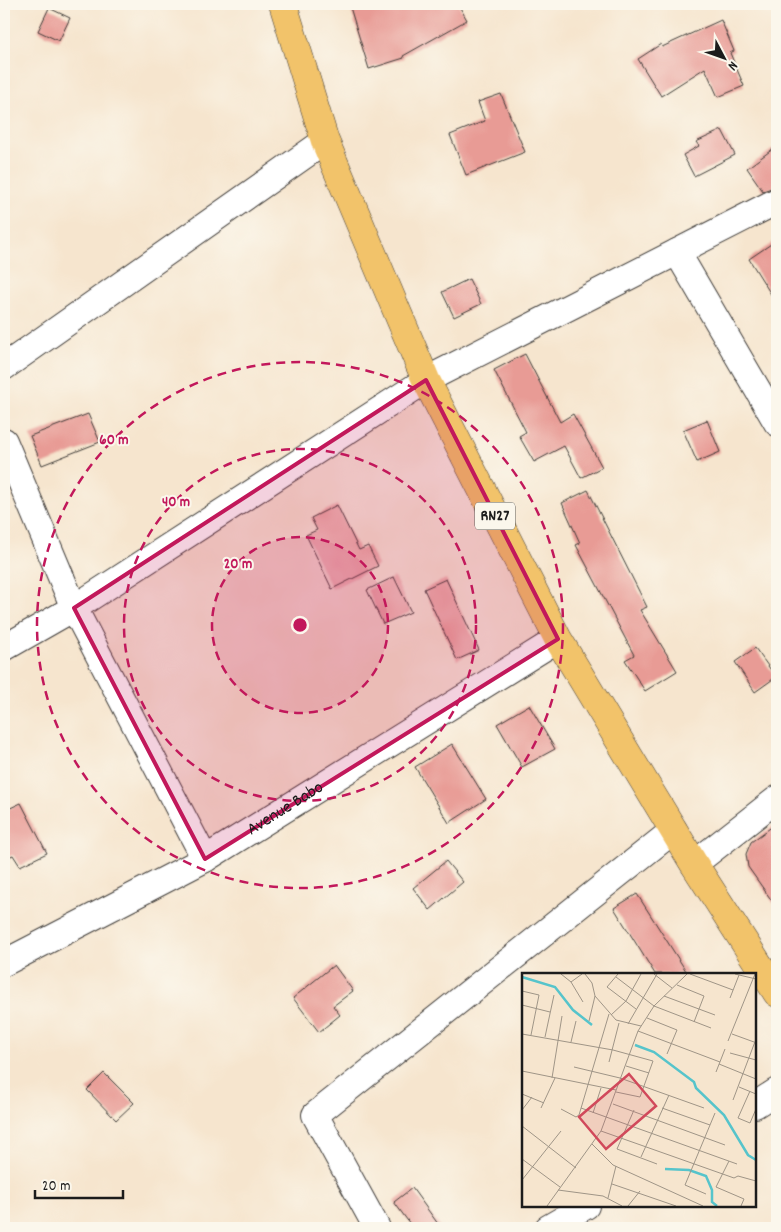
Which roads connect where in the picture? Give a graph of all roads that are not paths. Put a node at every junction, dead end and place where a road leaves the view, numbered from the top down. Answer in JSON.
{"nodes":[{"id":1,"x":283,"y":4,"type":"edge"},
{"id":2,"x":325,"y":141,"type":"junction"},
{"id":3,"x":777,"y":201,"type":"edge"},
{"id":4,"x":677,"y":252,"type":"junction"},
{"id":5,"x":4,"y":367,"type":"edge"},
{"id":6,"x":426,"y":380,"type":"junction"},
{"id":7,"x":777,"y":423,"type":"edge"},
{"id":8,"x":4,"y":441,"type":"edge"},
{"id":9,"x":74,"y":608,"type":"junction"},
{"id":10,"x":558,"y":639,"type":"junction"},
{"id":11,"x":4,"y":648,"type":"edge"},
{"id":12,"x":777,"y":799,"type":"edge"},
{"id":13,"x":674,"y":830,"type":"junction"},
{"id":14,"x":205,"y":859,"type":"junction"},
{"id":15,"x":694,"y":864,"type":"junction"},
{"id":16,"x":4,"y":963,"type":"edge"},
{"id":17,"x":777,"y":993,"type":"edge"},
{"id":18,"x":777,"y":1091,"type":"edge"},
{"id":19,"x":756,"y":1104,"type":"edge"},
{"id":20,"x":584,"y":1207,"type":"edge"},
{"id":21,"x":377,"y":1228,"type":"edge"},
{"id":22,"x":548,"y":1228,"type":"edge"}],
"edges":[{"from":1,"to":2,"type":"main road","number":"RN27"},
{"from":2,"to":5,"type":"street"},
{"from":2,"to":6,"type":"main road","number":"RN27"},
{"from":3,"to":4,"type":"street"},
{"from":4,"to":6,"type":"street"},
{"from":4,"to":7,"type":"street"},
{"from":6,"to":9,"type":"street"},
{"from":6,"to":10,"type":"main road","number":"RN27"},
{"from":8,"to":9,"type":"street"},
{"from":9,"to":11,"type":"street"},
{"from":9,"to":14,"type":"street"},
{"from":10,"to":13,"type":"main road","number":"RN27"},
{"from":10,"to":14,"type":"street","name":"Avenue Babo"},
{"from":12,"to":15,"type":"street"},
{"from":13,"to":15,"type":"main road","number":"RN27"},
{"from":13,"to":21,"type":"street"},
{"from":14,"to":16,"type":"street","name":"Avenue Babo"},
{"from":15,"to":17,"type":"main road","number":"RN27"},
{"from":18,"to":19,"type":"street"},
{"from":20,"to":22,"type":"street"}]}
